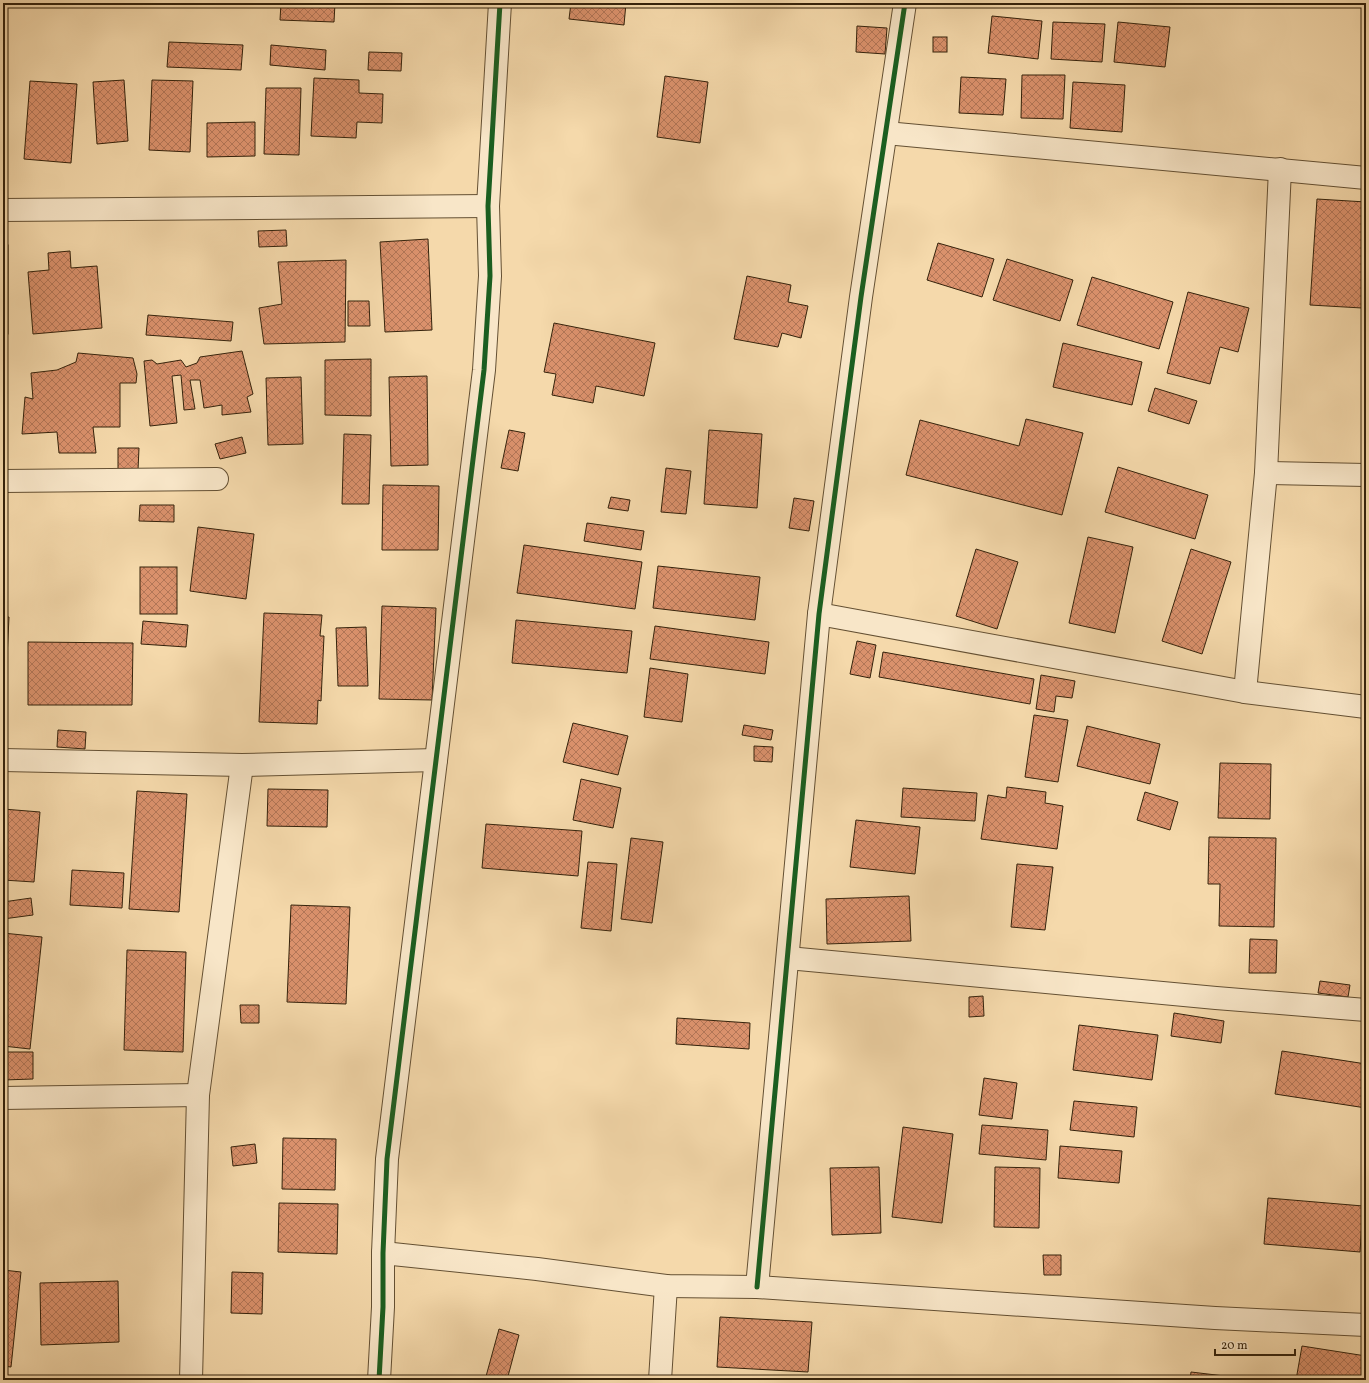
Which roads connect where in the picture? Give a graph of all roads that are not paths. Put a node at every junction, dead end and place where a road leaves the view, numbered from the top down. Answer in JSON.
{"nodes":[{"id":1,"x":500,"y":3,"type":"edge"},
{"id":2,"x":905,"y":3,"type":"edge"},
{"id":3,"x":886,"y":133,"type":"junction"},
{"id":4,"x":1280,"y":169,"type":"junction"},
{"id":5,"x":1366,"y":178,"type":"edge"},
{"id":6,"x":488,"y":206,"type":"junction"},
{"id":7,"x":3,"y":210,"type":"edge"},
{"id":8,"x":1266,"y":473,"type":"junction"},
{"id":9,"x":1366,"y":475,"type":"edge"},
{"id":10,"x":217,"y":479,"type":"dead end"},
{"id":11,"x":3,"y":481,"type":"edge"},
{"id":12,"x":819,"y":614,"type":"junction"},
{"id":13,"x":1244,"y":692,"type":"junction"},
{"id":14,"x":1366,"y":707,"type":"edge"},
{"id":15,"x":3,"y":760,"type":"edge"},
{"id":16,"x":436,"y":760,"type":"junction"},
{"id":17,"x":242,"y":765,"type":"junction"},
{"id":18,"x":788,"y":958,"type":"junction"},
{"id":19,"x":1366,"y":1010,"type":"edge"},
{"id":20,"x":198,"y":1095,"type":"junction"},
{"id":21,"x":3,"y":1098,"type":"edge"},
{"id":22,"x":383,"y":1253,"type":"junction"},
{"id":23,"x":666,"y":1286,"type":"junction"},
{"id":24,"x":757,"y":1287,"type":"junction"},
{"id":25,"x":1366,"y":1325,"type":"edge"},
{"id":26,"x":192,"y":1380,"type":"edge"},
{"id":27,"x":379,"y":1380,"type":"edge"},
{"id":28,"x":660,"y":1380,"type":"edge"}],
"edges":[{"from":1,"to":6,"type":"street"},
{"from":2,"to":3,"type":"street"},
{"from":3,"to":4,"type":"street"},
{"from":3,"to":12,"type":"street"},
{"from":4,"to":5,"type":"street"},
{"from":4,"to":8,"type":"street"},
{"from":6,"to":7,"type":"street"},
{"from":6,"to":16,"type":"street"},
{"from":8,"to":9,"type":"street"},
{"from":8,"to":13,"type":"street"},
{"from":10,"to":11,"type":"street"},
{"from":12,"to":13,"type":"street"},
{"from":12,"to":18,"type":"street"},
{"from":13,"to":14,"type":"street"},
{"from":15,"to":17,"type":"street"},
{"from":16,"to":17,"type":"street"},
{"from":16,"to":22,"type":"street"},
{"from":17,"to":20,"type":"street"},
{"from":18,"to":19,"type":"street"},
{"from":18,"to":24,"type":"street"},
{"from":20,"to":21,"type":"street"},
{"from":20,"to":26,"type":"street"},
{"from":22,"to":23,"type":"street"},
{"from":22,"to":27,"type":"street"},
{"from":23,"to":24,"type":"street"},
{"from":23,"to":28,"type":"street"},
{"from":24,"to":25,"type":"street"}]}
